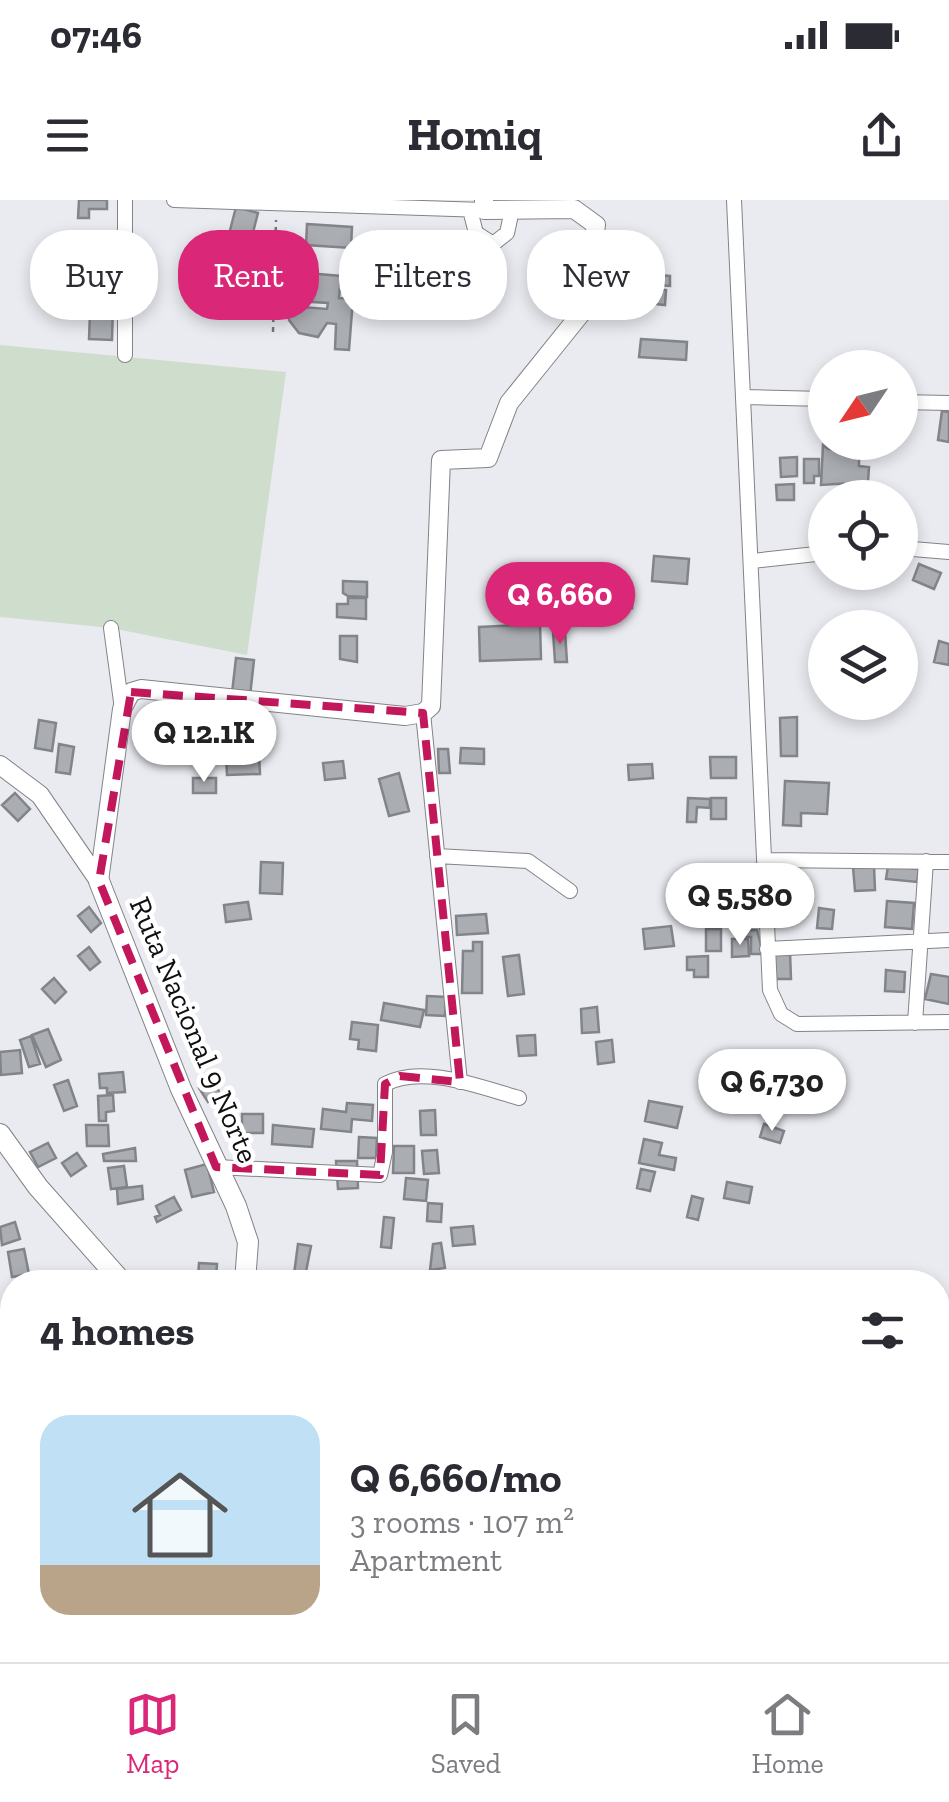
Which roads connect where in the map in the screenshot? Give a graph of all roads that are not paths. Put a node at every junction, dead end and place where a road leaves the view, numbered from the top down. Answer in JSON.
{"nodes":[{"id":1,"x":125,"y":200,"type":"edge"},
{"id":2,"x":174,"y":200,"type":"edge"},
{"id":3,"x":734,"y":200,"type":"edge"},
{"id":4,"x":277,"y":202,"type":"edge"},
{"id":5,"x":480,"y":206,"type":"edge"},
{"id":6,"x":512,"y":210,"type":"junction"},
{"id":7,"x":125,"y":355,"type":"dead end"},
{"id":8,"x":746,"y":397,"type":"junction"},
{"id":9,"x":808,"y":399,"type":"edge"},
{"id":10,"x":918,"y":402,"type":"edge"},
{"id":11,"x":949,"y":403,"type":"edge"},
{"id":12,"x":918,"y":549,"type":"edge"},
{"id":13,"x":949,"y":552,"type":"edge"},
{"id":14,"x":808,"y":554,"type":"edge"},
{"id":15,"x":752,"y":561,"type":"junction"},
{"id":16,"x":111,"y":628,"type":"dead end"},
{"id":17,"x":122,"y":709,"type":"junction"},
{"id":18,"x":424,"y":713,"type":"junction"},
{"id":19,"x":0,"y":765,"type":"edge"},
{"id":20,"x":438,"y":856,"type":"junction"},
{"id":21,"x":766,"y":860,"type":"junction"},
{"id":22,"x":926,"y":861,"type":"junction"},
{"id":23,"x":949,"y":862,"type":"edge"},
{"id":24,"x":100,"y":881,"type":"junction"},
{"id":25,"x":570,"y":891,"type":"dead end"},
{"id":26,"x":923,"y":940,"type":"junction"},
{"id":27,"x":949,"y":940,"type":"edge"},
{"id":28,"x":767,"y":949,"type":"junction"},
{"id":29,"x":949,"y":1022,"type":"edge"},
{"id":30,"x":914,"y":1024,"type":"junction"},
{"id":31,"x":460,"y":1082,"type":"junction"},
{"id":32,"x":518,"y":1098,"type":"dead end"},
{"id":33,"x":0,"y":1134,"type":"edge"},
{"id":34,"x":216,"y":1167,"type":"junction"},
{"id":35,"x":111,"y":1270,"type":"edge"},
{"id":36,"x":249,"y":1270,"type":"edge"}],
"edges":[{"from":1,"to":7,"type":"street"},
{"from":2,"to":4,"type":"street"},
{"from":3,"to":8,"type":"street"},
{"from":4,"to":5,"type":"street"},
{"from":5,"to":6,"type":"street"},
{"from":5,"to":6,"type":"street"},
{"from":6,"to":18,"type":"street"},
{"from":8,"to":9,"type":"street"},
{"from":8,"to":15,"type":"street"},
{"from":10,"to":11,"type":"street"},
{"from":12,"to":13,"type":"street"},
{"from":14,"to":15,"type":"street"},
{"from":15,"to":21,"type":"street"},
{"from":16,"to":17,"type":"street"},
{"from":17,"to":18,"type":"street"},
{"from":17,"to":24,"type":"street","name":"Ruta Nacional 9 Norte"},
{"from":18,"to":20,"type":"street"},
{"from":19,"to":24,"type":"street"},
{"from":20,"to":25,"type":"street"},
{"from":20,"to":31,"type":"street"},
{"from":21,"to":22,"type":"street"},
{"from":21,"to":28,"type":"street"},
{"from":22,"to":23,"type":"street"},
{"from":22,"to":26,"type":"street"},
{"from":24,"to":34,"type":"main road","name":"Ruta Nacional 9 Norte"},
{"from":26,"to":27,"type":"street"},
{"from":26,"to":28,"type":"street"},
{"from":26,"to":30,"type":"street"},
{"from":28,"to":30,"type":"street"},
{"from":29,"to":30,"type":"street"},
{"from":31,"to":32,"type":"street"},
{"from":31,"to":34,"type":"street"},
{"from":33,"to":35,"type":"main road"},
{"from":34,"to":36,"type":"main road","name":"Ruta Nacional 9 Norte"}]}
